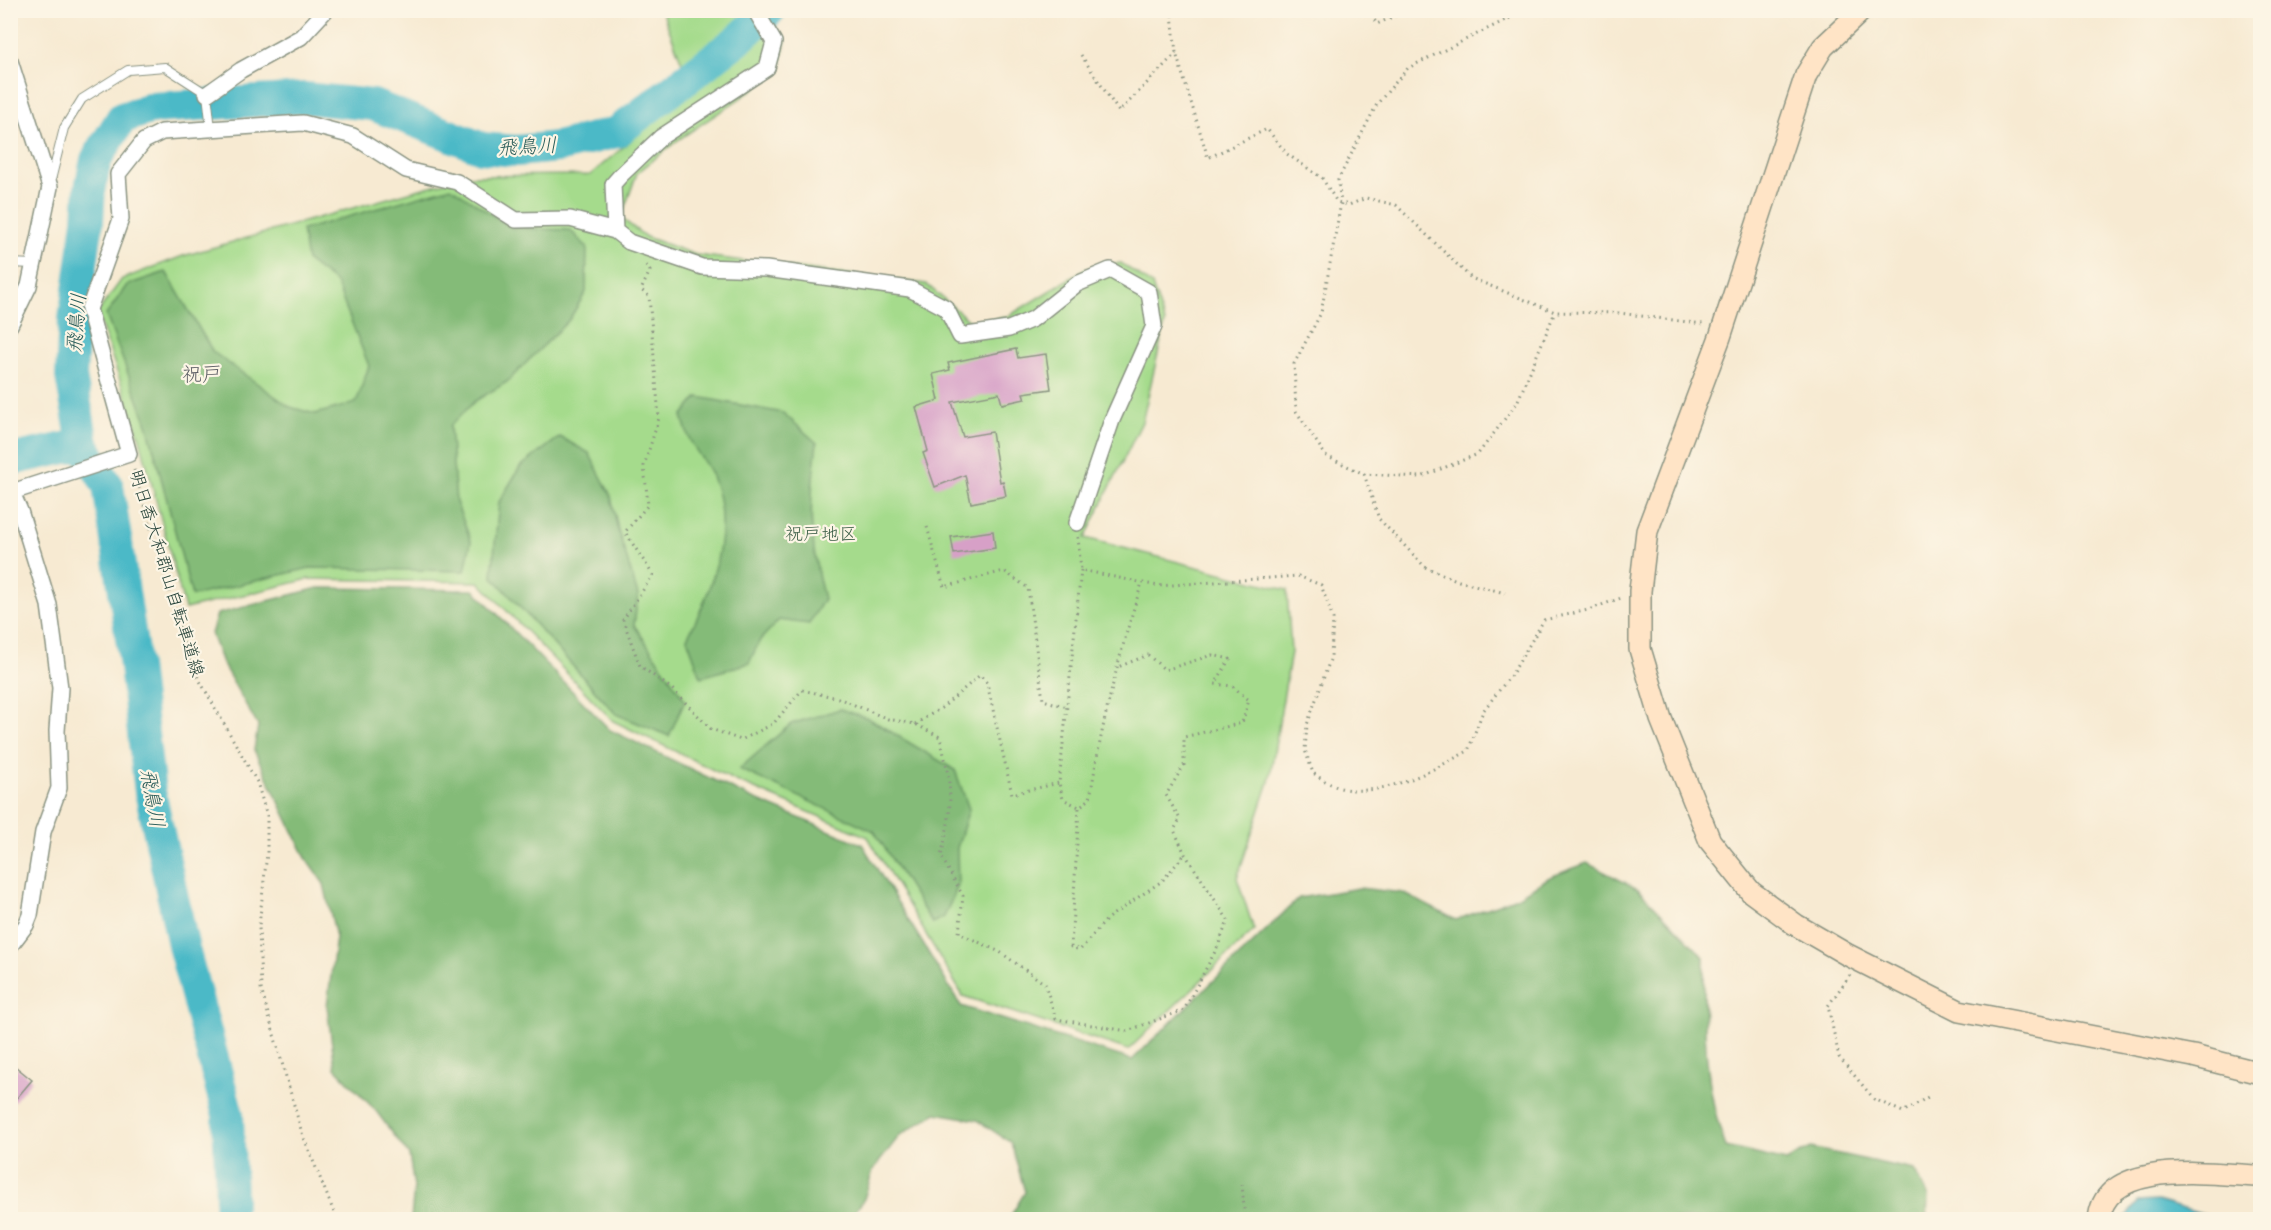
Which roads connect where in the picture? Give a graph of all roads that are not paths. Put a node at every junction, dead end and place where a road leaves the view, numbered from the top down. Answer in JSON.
{"nodes":[{"id":1,"x":326,"y":10,"type":"edge"},
{"id":2,"x":755,"y":10,"type":"edge"},
{"id":3,"x":1862,"y":10,"type":"edge"},
{"id":4,"x":10,"y":61,"type":"edge"},
{"id":5,"x":207,"y":94,"type":"junction"},
{"id":6,"x":211,"y":129,"type":"junction"},
{"id":7,"x":50,"y":187,"type":"junction"},
{"id":8,"x":615,"y":231,"type":"junction"},
{"id":9,"x":10,"y":263,"type":"edge"},
{"id":10,"x":34,"y":264,"type":"junction"},
{"id":11,"x":10,"y":325,"type":"edge"},
{"id":12,"x":11,"y":490,"type":"edge"},
{"id":13,"x":1077,"y":523,"type":"road end"},
{"id":14,"x":10,"y":946,"type":"edge"},
{"id":15,"x":2260,"y":1073,"type":"edge"},
{"id":16,"x":2260,"y":1176,"type":"edge"},
{"id":17,"x":2100,"y":1220,"type":"edge"}],
"edges":[{"from":1,"to":5,"type":"street"},
{"from":2,"to":8,"type":"street"},
{"from":3,"to":15,"type":"street"},
{"from":4,"to":7,"type":"street"},
{"from":5,"to":6,"type":"lane"},
{"from":5,"to":7,"type":"lane"},
{"from":6,"to":8,"type":"street"},
{"from":6,"to":12,"type":"street","name":"明日香大和郡山自転車道線"},
{"from":7,"to":10,"type":"street"},
{"from":8,"to":13,"type":"street"},
{"from":9,"to":10,"type":"lane"},
{"from":10,"to":11,"type":"street"},
{"from":12,"to":14,"type":"street"},
{"from":16,"to":17,"type":"street"}]}
